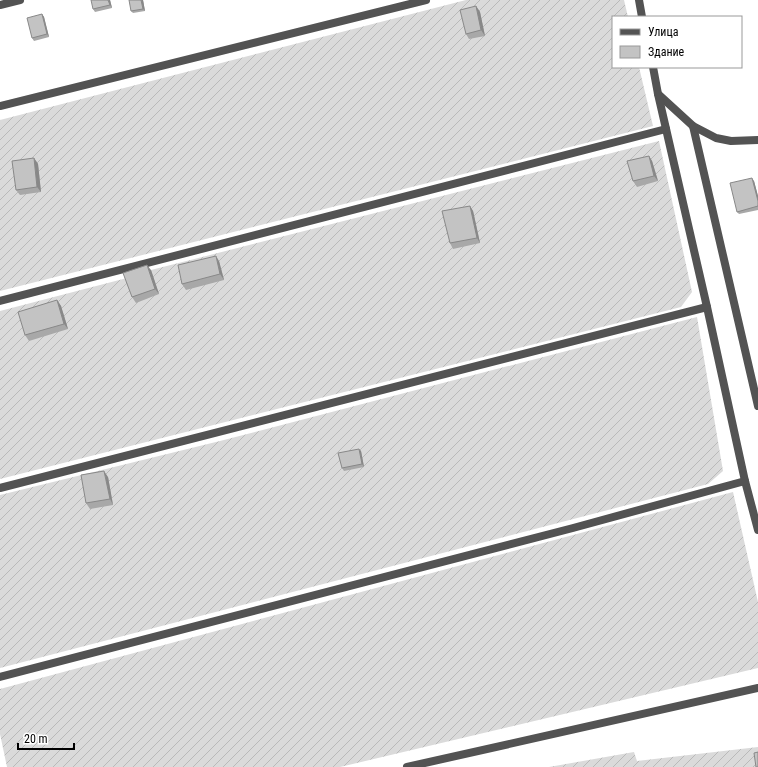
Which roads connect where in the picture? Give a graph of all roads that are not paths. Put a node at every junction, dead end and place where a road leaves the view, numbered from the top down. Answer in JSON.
{"nodes":[{"id":1,"x":20,"y":0,"type":"edge"},
{"id":2,"x":426,"y":0,"type":"edge"},
{"id":3,"x":638,"y":0,"type":"edge"},
{"id":4,"x":0,"y":5,"type":"edge"},
{"id":5,"x":642,"y":16,"type":"edge"},
{"id":6,"x":653,"y":68,"type":"edge"},
{"id":7,"x":658,"y":94,"type":"junction"},
{"id":8,"x":0,"y":106,"type":"edge"},
{"id":9,"x":692,"y":126,"type":"junction"},
{"id":10,"x":666,"y":129,"type":"junction"},
{"id":11,"x":758,"y":140,"type":"edge"},
{"id":12,"x":0,"y":301,"type":"edge"},
{"id":13,"x":707,"y":307,"type":"junction"},
{"id":14,"x":758,"y":406,"type":"edge"},
{"id":15,"x":745,"y":481,"type":"junction"},
{"id":16,"x":0,"y":488,"type":"edge"},
{"id":17,"x":758,"y":530,"type":"edge"},
{"id":18,"x":0,"y":677,"type":"edge"},
{"id":19,"x":758,"y":688,"type":"edge"},
{"id":20,"x":407,"y":767,"type":"edge"}],
"edges":[{"from":1,"to":4,"type":"street"},
{"from":2,"to":8,"type":"street"},
{"from":3,"to":5,"type":"street"},
{"from":6,"to":7,"type":"street"},
{"from":7,"to":9,"type":"street"},
{"from":7,"to":10,"type":"street"},
{"from":9,"to":11,"type":"street"},
{"from":9,"to":14,"type":"street"},
{"from":10,"to":12,"type":"street"},
{"from":10,"to":13,"type":"street"},
{"from":13,"to":15,"type":"street"},
{"from":13,"to":16,"type":"street"},
{"from":15,"to":17,"type":"street"},
{"from":15,"to":18,"type":"street"},
{"from":19,"to":20,"type":"street"}]}
